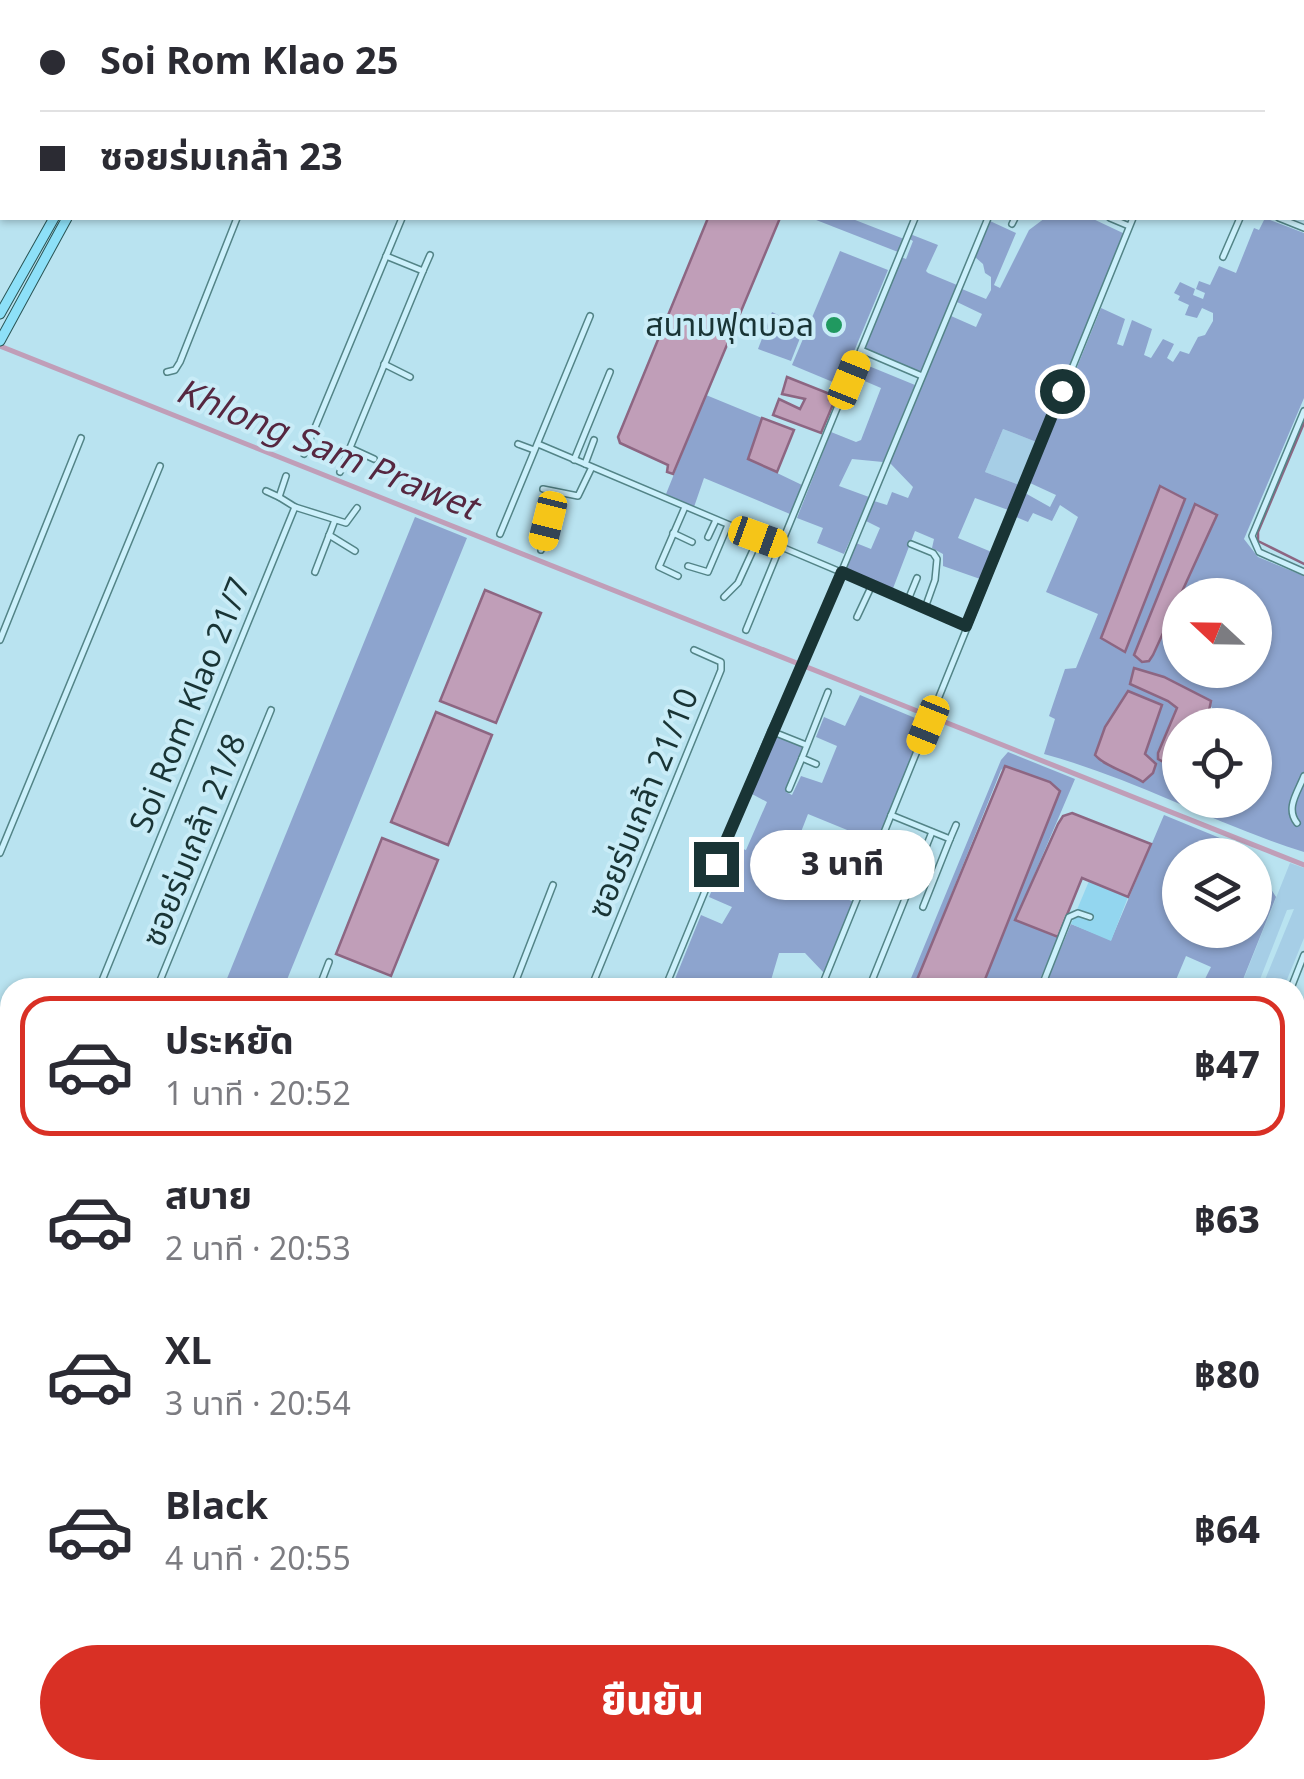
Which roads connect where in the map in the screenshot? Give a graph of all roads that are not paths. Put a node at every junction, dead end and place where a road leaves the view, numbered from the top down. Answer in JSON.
{"nodes":[{"id":1,"x":53,"y":220,"type":"edge"},
{"id":2,"x":67,"y":220,"type":"edge"},
{"id":3,"x":236,"y":220,"type":"edge"},
{"id":4,"x":401,"y":220,"type":"edge"},
{"id":5,"x":914,"y":220,"type":"edge"},
{"id":6,"x":987,"y":220,"type":"edge"},
{"id":7,"x":1115,"y":220,"type":"edge"},
{"id":8,"x":1131,"y":220,"type":"edge"},
{"id":9,"x":1239,"y":220,"type":"edge"},
{"id":10,"x":1129,"y":226,"type":"junction"},
{"id":11,"x":430,"y":255,"type":"dead end"},
{"id":12,"x":386,"y":256,"type":"junction"},
{"id":13,"x":1223,"y":257,"type":"dead end"},
{"id":14,"x":423,"y":271,"type":"junction"},
{"id":15,"x":0,"y":314,"type":"edge"},
{"id":16,"x":590,"y":316,"type":"dead end"},
{"id":17,"x":0,"y":341,"type":"edge"},
{"id":18,"x":861,"y":350,"type":"junction"},
{"id":19,"x":384,"y":364,"type":"junction"},
{"id":20,"x":168,"y":372,"type":"dead end"},
{"id":21,"x":610,"y":372,"type":"dead end"},
{"id":22,"x":410,"y":376,"type":"dead end"},
{"id":23,"x":922,"y":376,"type":"junction"},
{"id":24,"x":1304,"y":411,"type":"edge"},
{"id":25,"x":81,"y":438,"type":"dead end"},
{"id":26,"x":594,"y":440,"type":"dead end"},
{"id":27,"x":518,"y":444,"type":"dead end"},
{"id":28,"x":536,"y":447,"type":"junction"},
{"id":29,"x":350,"y":448,"type":"junction"},
{"id":30,"x":304,"y":454,"type":"dead end"},
{"id":31,"x":374,"y":458,"type":"dead end"},
{"id":32,"x":574,"y":460,"type":"junction"},
{"id":33,"x":160,"y":466,"type":"dead end"},
{"id":34,"x":588,"y":466,"type":"junction"},
{"id":35,"x":340,"y":472,"type":"dead end"},
{"id":36,"x":286,"y":476,"type":"dead end"},
{"id":37,"x":543,"y":489,"type":"dead end"},
{"id":38,"x":266,"y":491,"type":"dead end"},
{"id":39,"x":555,"y":492,"type":"junction"},
{"id":40,"x":279,"y":497,"type":"junction"},
{"id":41,"x":295,"y":507,"type":"junction"},
{"id":42,"x":685,"y":507,"type":"junction"},
{"id":43,"x":357,"y":508,"type":"dead end"},
{"id":44,"x":335,"y":520,"type":"junction"},
{"id":45,"x":716,"y":520,"type":"junction"},
{"id":46,"x":728,"y":525,"type":"junction"},
{"id":47,"x":500,"y":534,"type":"dead end"},
{"id":48,"x":674,"y":534,"type":"junction"},
{"id":49,"x":329,"y":535,"type":"junction"},
{"id":50,"x":708,"y":537,"type":"dead end"},
{"id":51,"x":758,"y":537,"type":"junction"},
{"id":52,"x":692,"y":542,"type":"dead end"},
{"id":53,"x":910,"y":544,"type":"dead end"},
{"id":54,"x":782,"y":546,"type":"junction"},
{"id":55,"x":541,"y":550,"type":"dead end"},
{"id":56,"x":355,"y":551,"type":"dead end"},
{"id":57,"x":688,"y":566,"type":"dead end"},
{"id":58,"x":315,"y":572,"type":"dead end"},
{"id":59,"x":842,"y":572,"type":"junction"},
{"id":60,"x":1304,"y":572,"type":"edge"},
{"id":61,"x":678,"y":576,"type":"dead end"},
{"id":62,"x":917,"y":578,"type":"dead end"},
{"id":63,"x":872,"y":585,"type":"junction"},
{"id":64,"x":724,"y":597,"type":"dead end"},
{"id":65,"x":908,"y":600,"type":"junction"},
{"id":66,"x":925,"y":608,"type":"junction"},
{"id":67,"x":857,"y":616,"type":"dead end"},
{"id":68,"x":966,"y":626,"type":"junction"},
{"id":69,"x":746,"y":630,"type":"dead end"},
{"id":70,"x":0,"y":640,"type":"edge"},
{"id":71,"x":694,"y":650,"type":"dead end"},
{"id":72,"x":828,"y":692,"type":"dead end"},
{"id":73,"x":271,"y":710,"type":"dead end"},
{"id":74,"x":771,"y":731,"type":"junction"},
{"id":75,"x":807,"y":745,"type":"junction"},
{"id":76,"x":802,"y":758,"type":"junction"},
{"id":77,"x":816,"y":764,"type":"dead end"},
{"id":78,"x":1304,"y":776,"type":"edge"},
{"id":79,"x":789,"y":790,"type":"dead end"},
{"id":80,"x":892,"y":815,"type":"junction"},
{"id":81,"x":1297,"y":822,"type":"dead end"},
{"id":82,"x":956,"y":824,"type":"dead end"},
{"id":83,"x":932,"y":832,"type":"junction"},
{"id":84,"x":950,"y":839,"type":"junction"},
{"id":85,"x":0,"y":853,"type":"edge"},
{"id":86,"x":553,"y":885,"type":"dead end"},
{"id":87,"x":923,"y":908,"type":"dead end"},
{"id":88,"x":1090,"y":917,"type":"dead end"},
{"id":89,"x":1304,"y":954,"type":"edge"},
{"id":90,"x":329,"y":962,"type":"dead end"},
{"id":91,"x":103,"y":978,"type":"edge"},
{"id":92,"x":162,"y":978,"type":"edge"},
{"id":93,"x":323,"y":978,"type":"edge"},
{"id":94,"x":517,"y":978,"type":"edge"},
{"id":95,"x":595,"y":978,"type":"edge"},
{"id":96,"x":669,"y":978,"type":"edge"},
{"id":97,"x":826,"y":978,"type":"edge"},
{"id":98,"x":873,"y":978,"type":"edge"},
{"id":99,"x":1045,"y":978,"type":"edge"},
{"id":100,"x":1295,"y":978,"type":"edge"}],
"edges":[{"from":1,"to":15,"type":"main road"},
{"from":2,"to":17,"type":"main road"},
{"from":3,"to":20,"type":"street"},
{"from":4,"to":12,"type":"street"},
{"from":5,"to":18,"type":"street"},
{"from":6,"to":23,"type":"street"},
{"from":7,"to":10,"type":"street"},
{"from":8,"to":10,"type":"street"},
{"from":9,"to":13,"type":"street"},
{"from":10,"to":68,"type":"street"},
{"from":11,"to":14,"type":"street"},
{"from":12,"to":14,"type":"street"},
{"from":12,"to":30,"type":"street"},
{"from":14,"to":19,"type":"street"},
{"from":16,"to":28,"type":"street"},
{"from":18,"to":23,"type":"street"},
{"from":18,"to":54,"type":"street"},
{"from":19,"to":22,"type":"street"},
{"from":19,"to":29,"type":"street"},
{"from":21,"to":32,"type":"street"},
{"from":23,"to":59,"type":"street"},
{"from":24,"to":60,"type":"street"},
{"from":25,"to":70,"type":"street"},
{"from":26,"to":34,"type":"street"},
{"from":27,"to":28,"type":"street"},
{"from":28,"to":32,"type":"street"},
{"from":28,"to":47,"type":"street"},
{"from":29,"to":31,"type":"street"},
{"from":29,"to":35,"type":"street"},
{"from":32,"to":34,"type":"street"},
{"from":33,"to":85,"type":"street"},
{"from":34,"to":39,"type":"street"},
{"from":34,"to":42,"type":"street"},
{"from":36,"to":40,"type":"street"},
{"from":37,"to":39,"type":"street"},
{"from":38,"to":40,"type":"street"},
{"from":39,"to":55,"type":"street"},
{"from":40,"to":41,"type":"street"},
{"from":41,"to":44,"type":"street"},
{"from":41,"to":91,"type":"street","name":"Soi Rom Klao 21/7"},
{"from":42,"to":45,"type":"street"},
{"from":42,"to":48,"type":"street"},
{"from":43,"to":44,"type":"street"},
{"from":44,"to":49,"type":"street"},
{"from":45,"to":46,"type":"street"},
{"from":45,"to":50,"type":"street"},
{"from":46,"to":51,"type":"street"},
{"from":46,"to":57,"type":"street"},
{"from":48,"to":52,"type":"street"},
{"from":48,"to":61,"type":"street"},
{"from":49,"to":56,"type":"street"},
{"from":49,"to":58,"type":"street"},
{"from":51,"to":54,"type":"street"},
{"from":51,"to":64,"type":"street"},
{"from":53,"to":66,"type":"street"},
{"from":54,"to":59,"type":"street"},
{"from":54,"to":69,"type":"street"},
{"from":59,"to":63,"type":"street"},
{"from":59,"to":74,"type":"street"},
{"from":62,"to":65,"type":"street"},
{"from":63,"to":65,"type":"street"},
{"from":63,"to":67,"type":"street"},
{"from":65,"to":66,"type":"street"},
{"from":66,"to":68,"type":"street"},
{"from":68,"to":80,"type":"street"},
{"from":71,"to":95,"type":"street","name":"ซอยร่มเกล้า 21/10"},
{"from":72,"to":75,"type":"street"},
{"from":73,"to":92,"type":"street","name":"ซอยร่มเกล้า 21/8"},
{"from":74,"to":75,"type":"street"},
{"from":74,"to":96,"type":"street"},
{"from":75,"to":76,"type":"street"},
{"from":76,"to":77,"type":"street"},
{"from":76,"to":79,"type":"street"},
{"from":78,"to":81,"type":"street"},
{"from":80,"to":83,"type":"street"},
{"from":80,"to":97,"type":"street"},
{"from":82,"to":84,"type":"street"},
{"from":83,"to":84,"type":"street"},
{"from":83,"to":98,"type":"street"},
{"from":84,"to":87,"type":"street"},
{"from":86,"to":94,"type":"street"},
{"from":88,"to":99,"type":"street"},
{"from":89,"to":100,"type":"street"},
{"from":90,"to":93,"type":"street"}]}
